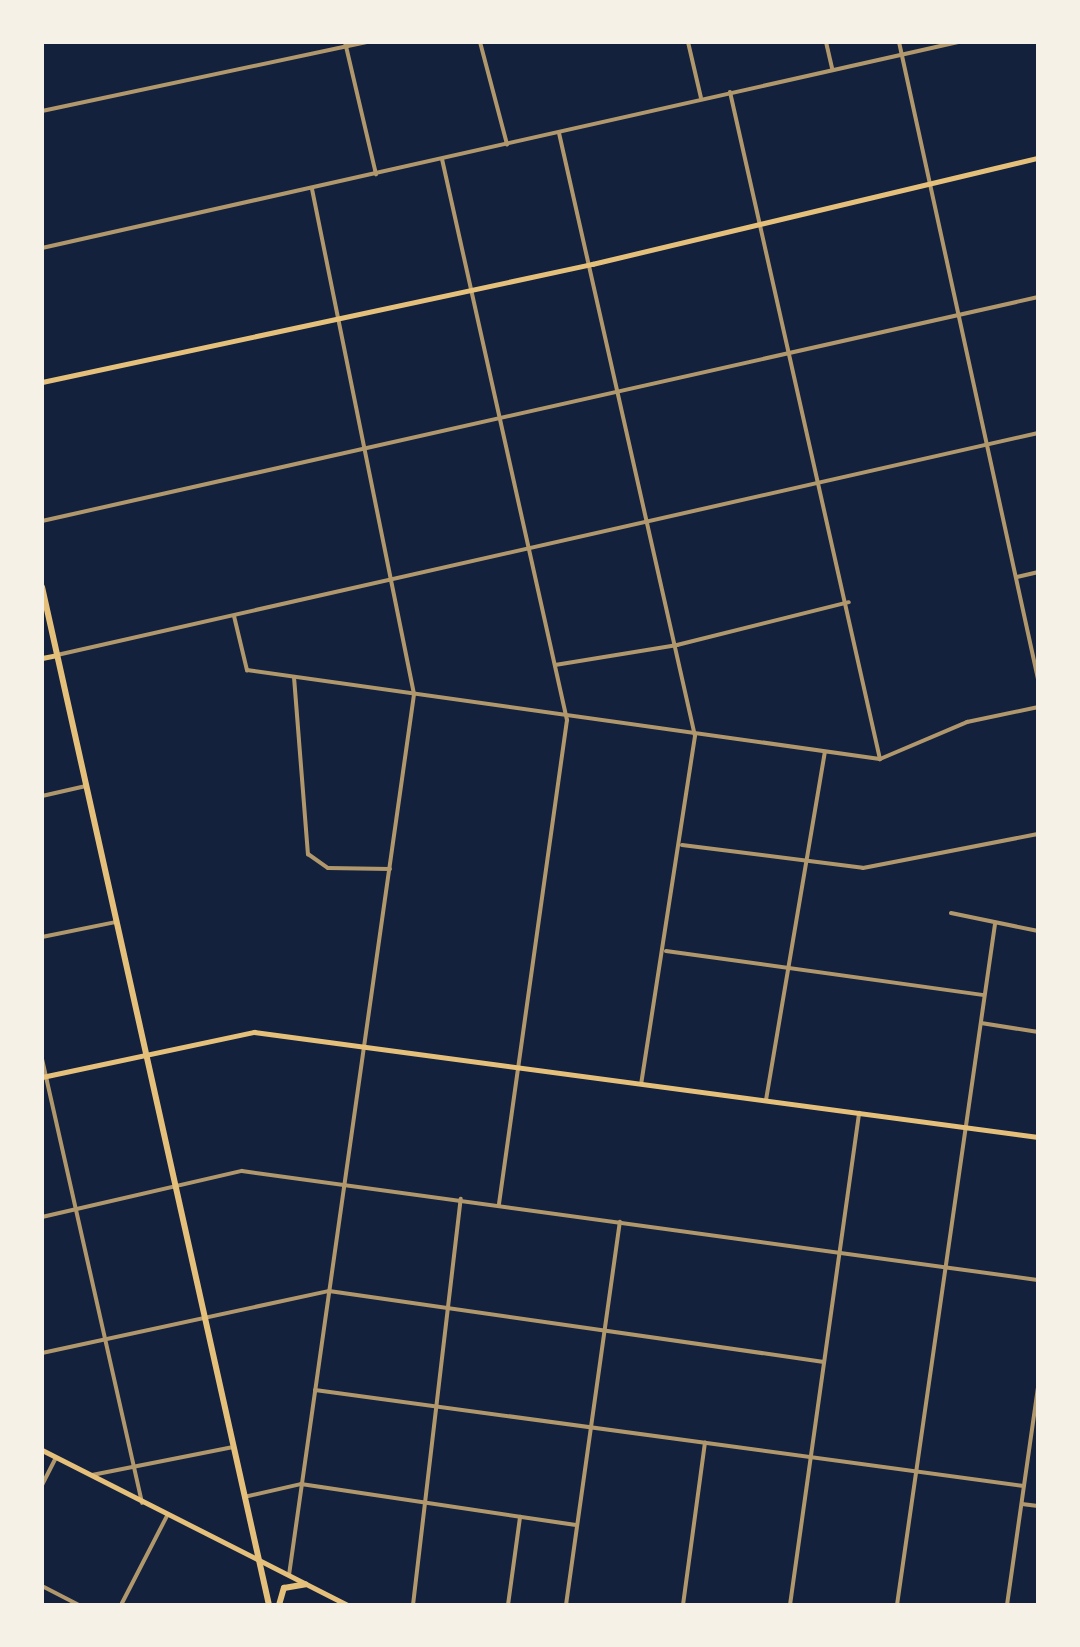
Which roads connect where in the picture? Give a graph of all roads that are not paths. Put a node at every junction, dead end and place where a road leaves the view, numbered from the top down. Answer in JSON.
{"nodes":[{"id":1,"x":367,"y":42,"type":"edge"},
{"id":2,"x":480,"y":42,"type":"edge"},
{"id":3,"x":688,"y":42,"type":"edge"},
{"id":4,"x":826,"y":42,"type":"edge"},
{"id":5,"x":899,"y":42,"type":"edge"},
{"id":6,"x":958,"y":42,"type":"edge"},
{"id":7,"x":345,"y":44,"type":"edge"},
{"id":8,"x":902,"y":55,"type":"junction"},
{"id":9,"x":832,"y":69,"type":"junction"},
{"id":10,"x":730,"y":92,"type":"junction"},
{"id":11,"x":701,"y":98,"type":"junction"},
{"id":12,"x":42,"y":111,"type":"edge"},
{"id":13,"x":559,"y":133,"type":"junction"},
{"id":14,"x":507,"y":144,"type":"junction"},
{"id":15,"x":1038,"y":158,"type":"edge"},
{"id":16,"x":442,"y":159,"type":"junction"},
{"id":17,"x":376,"y":174,"type":"junction"},
{"id":18,"x":930,"y":183,"type":"junction"},
{"id":19,"x":312,"y":189,"type":"junction"},
{"id":20,"x":762,"y":223,"type":"junction"},
{"id":21,"x":42,"y":248,"type":"edge"},
{"id":22,"x":592,"y":264,"type":"junction"},
{"id":23,"x":471,"y":286,"type":"junction"},
{"id":24,"x":1038,"y":297,"type":"edge"},
{"id":25,"x":338,"y":316,"type":"junction"},
{"id":26,"x":959,"y":317,"type":"junction"},
{"id":27,"x":790,"y":354,"type":"junction"},
{"id":28,"x":42,"y":382,"type":"edge"},
{"id":29,"x":621,"y":392,"type":"junction"},
{"id":30,"x":500,"y":420,"type":"junction"},
{"id":31,"x":1038,"y":433,"type":"edge"},
{"id":32,"x":988,"y":445,"type":"junction"},
{"id":33,"x":364,"y":449,"type":"junction"},
{"id":34,"x":820,"y":480,"type":"junction"},
{"id":35,"x":650,"y":518,"type":"junction"},
{"id":36,"x":42,"y":521,"type":"edge"},
{"id":37,"x":528,"y":546,"type":"junction"},
{"id":38,"x":1038,"y":572,"type":"edge"},
{"id":39,"x":390,"y":577,"type":"junction"},
{"id":40,"x":1017,"y":577,"type":"junction"},
{"id":41,"x":42,"y":587,"type":"edge"},
{"id":42,"x":849,"y":602,"type":"junction"},
{"id":43,"x":234,"y":616,"type":"junction"},
{"id":44,"x":677,"y":645,"type":"junction"},
{"id":45,"x":57,"y":655,"type":"junction"},
{"id":46,"x":42,"y":658,"type":"edge"},
{"id":47,"x":555,"y":665,"type":"junction"},
{"id":48,"x":294,"y":677,"type":"junction"},
{"id":49,"x":1038,"y":679,"type":"edge"},
{"id":50,"x":414,"y":694,"type":"junction"},
{"id":51,"x":1038,"y":707,"type":"edge"},
{"id":52,"x":567,"y":720,"type":"junction"},
{"id":53,"x":695,"y":736,"type":"junction"},
{"id":54,"x":825,"y":752,"type":"junction"},
{"id":55,"x":880,"y":759,"type":"junction"},
{"id":56,"x":86,"y":786,"type":"junction"},
{"id":57,"x":42,"y":796,"type":"edge"},
{"id":58,"x":1038,"y":834,"type":"edge"},
{"id":59,"x":682,"y":845,"type":"junction"},
{"id":60,"x":809,"y":865,"type":"junction"},
{"id":61,"x":390,"y":869,"type":"junction"},
{"id":62,"x":951,"y":913,"type":"dead end"},
{"id":63,"x":116,"y":922,"type":"junction"},
{"id":64,"x":995,"y":924,"type":"junction"},
{"id":65,"x":1038,"y":931,"type":"edge"},
{"id":66,"x":42,"y":937,"type":"edge"},
{"id":67,"x":666,"y":951,"type":"junction"},
{"id":68,"x":788,"y":970,"type":"junction"},
{"id":69,"x":985,"y":995,"type":"junction"},
{"id":70,"x":981,"y":1023,"type":"junction"},
{"id":71,"x":1038,"y":1032,"type":"edge"},
{"id":72,"x":365,"y":1046,"type":"junction"},
{"id":73,"x":146,"y":1052,"type":"junction"},
{"id":74,"x":42,"y":1059,"type":"edge"},
{"id":75,"x":516,"y":1066,"type":"junction"},
{"id":76,"x":44,"y":1077,"type":"edge"},
{"id":77,"x":641,"y":1083,"type":"junction"},
{"id":78,"x":766,"y":1100,"type":"junction"},
{"id":79,"x":859,"y":1113,"type":"junction"},
{"id":80,"x":966,"y":1127,"type":"junction"},
{"id":81,"x":1038,"y":1137,"type":"edge"},
{"id":82,"x":346,"y":1183,"type":"junction"},
{"id":83,"x":174,"y":1187,"type":"junction"},
{"id":84,"x":461,"y":1199,"type":"junction"},
{"id":85,"x":499,"y":1205,"type":"junction"},
{"id":86,"x":76,"y":1210,"type":"junction"},
{"id":87,"x":42,"y":1217,"type":"edge"},
{"id":88,"x":620,"y":1222,"type":"junction"},
{"id":89,"x":839,"y":1252,"type":"junction"},
{"id":90,"x":946,"y":1267,"type":"junction"},
{"id":91,"x":1038,"y":1280,"type":"edge"},
{"id":92,"x":329,"y":1291,"type":"junction"},
{"id":93,"x":448,"y":1308,"type":"junction"},
{"id":94,"x":203,"y":1316,"type":"junction"},
{"id":95,"x":605,"y":1328,"type":"junction"},
{"id":96,"x":104,"y":1339,"type":"junction"},
{"id":97,"x":42,"y":1353,"type":"edge"},
{"id":98,"x":824,"y":1362,"type":"junction"},
{"id":99,"x":1038,"y":1388,"type":"edge"},
{"id":100,"x":315,"y":1390,"type":"junction"},
{"id":101,"x":436,"y":1404,"type":"junction"},
{"id":102,"x":592,"y":1426,"type":"junction"},
{"id":103,"x":705,"y":1442,"type":"junction"},
{"id":104,"x":234,"y":1447,"type":"junction"},
{"id":105,"x":42,"y":1450,"type":"edge"},
{"id":106,"x":811,"y":1456,"type":"junction"},
{"id":107,"x":56,"y":1458,"type":"junction"},
{"id":108,"x":133,"y":1468,"type":"junction"},
{"id":109,"x":918,"y":1471,"type":"junction"},
{"id":110,"x":90,"y":1476,"type":"junction"},
{"id":111,"x":301,"y":1484,"type":"junction"},
{"id":112,"x":42,"y":1485,"type":"edge"},
{"id":113,"x":1024,"y":1486,"type":"junction"},
{"id":114,"x":244,"y":1497,"type":"junction"},
{"id":115,"x":425,"y":1502,"type":"junction"},
{"id":116,"x":142,"y":1503,"type":"junction"},
{"id":117,"x":1022,"y":1504,"type":"junction"},
{"id":118,"x":1038,"y":1506,"type":"edge"},
{"id":119,"x":167,"y":1516,"type":"junction"},
{"id":120,"x":520,"y":1517,"type":"junction"},
{"id":121,"x":576,"y":1525,"type":"junction"},
{"id":122,"x":261,"y":1561,"type":"junction"},
{"id":123,"x":289,"y":1575,"type":"junction"},
{"id":124,"x":306,"y":1584,"type":"junction"},
{"id":125,"x":42,"y":1586,"type":"edge"},
{"id":126,"x":79,"y":1605,"type":"edge"},
{"id":127,"x":121,"y":1605,"type":"edge"},
{"id":128,"x":269,"y":1605,"type":"edge"},
{"id":129,"x":279,"y":1605,"type":"edge"},
{"id":130,"x":348,"y":1605,"type":"edge"},
{"id":131,"x":413,"y":1605,"type":"edge"},
{"id":132,"x":508,"y":1605,"type":"edge"},
{"id":133,"x":566,"y":1605,"type":"edge"},
{"id":134,"x":683,"y":1605,"type":"edge"},
{"id":135,"x":790,"y":1605,"type":"edge"},
{"id":136,"x":897,"y":1605,"type":"edge"},
{"id":137,"x":1007,"y":1605,"type":"edge"}],
"edges":[{"from":1,"to":7,"type":"street"},
{"from":2,"to":14,"type":"street"},
{"from":3,"to":11,"type":"street"},
{"from":4,"to":9,"type":"street"},
{"from":5,"to":8,"type":"street"},
{"from":6,"to":8,"type":"street"},
{"from":7,"to":12,"type":"street"},
{"from":7,"to":17,"type":"street"},
{"from":8,"to":9,"type":"street"},
{"from":8,"to":18,"type":"street"},
{"from":9,"to":10,"type":"street"},
{"from":10,"to":11,"type":"street"},
{"from":10,"to":20,"type":"street"},
{"from":11,"to":13,"type":"street"},
{"from":13,"to":14,"type":"street"},
{"from":13,"to":22,"type":"street"},
{"from":14,"to":16,"type":"street"},
{"from":15,"to":18,"type":"main road"},
{"from":16,"to":17,"type":"street"},
{"from":16,"to":23,"type":"street"},
{"from":17,"to":19,"type":"street"},
{"from":18,"to":20,"type":"main road"},
{"from":18,"to":26,"type":"street"},
{"from":19,"to":21,"type":"street"},
{"from":19,"to":25,"type":"street"},
{"from":20,"to":22,"type":"main road"},
{"from":20,"to":27,"type":"street"},
{"from":22,"to":23,"type":"main road"},
{"from":22,"to":29,"type":"street"},
{"from":23,"to":25,"type":"main road"},
{"from":23,"to":30,"type":"street"},
{"from":24,"to":26,"type":"street"},
{"from":25,"to":28,"type":"main road"},
{"from":25,"to":33,"type":"street"},
{"from":26,"to":27,"type":"street"},
{"from":26,"to":32,"type":"street"},
{"from":27,"to":29,"type":"street"},
{"from":27,"to":34,"type":"street"},
{"from":29,"to":30,"type":"street"},
{"from":29,"to":35,"type":"street"},
{"from":30,"to":33,"type":"street"},
{"from":30,"to":37,"type":"street"},
{"from":31,"to":32,"type":"street"},
{"from":32,"to":34,"type":"street"},
{"from":32,"to":40,"type":"street"},
{"from":33,"to":36,"type":"street"},
{"from":33,"to":39,"type":"street"},
{"from":34,"to":35,"type":"street"},
{"from":34,"to":42,"type":"street"},
{"from":35,"to":37,"type":"street"},
{"from":35,"to":44,"type":"street"},
{"from":37,"to":39,"type":"street"},
{"from":37,"to":47,"type":"street"},
{"from":38,"to":40,"type":"street"},
{"from":39,"to":43,"type":"street"},
{"from":39,"to":50,"type":"street"},
{"from":40,"to":49,"type":"street"},
{"from":41,"to":45,"type":"main road"},
{"from":42,"to":44,"type":"street"},
{"from":42,"to":55,"type":"street"},
{"from":43,"to":45,"type":"street"},
{"from":43,"to":48,"type":"street"},
{"from":44,"to":47,"type":"street"},
{"from":44,"to":53,"type":"street"},
{"from":45,"to":46,"type":"main road"},
{"from":45,"to":56,"type":"main road"},
{"from":47,"to":52,"type":"street"},
{"from":48,"to":50,"type":"street"},
{"from":48,"to":61,"type":"street"},
{"from":50,"to":52,"type":"street"},
{"from":50,"to":61,"type":"street"},
{"from":51,"to":55,"type":"street"},
{"from":52,"to":53,"type":"street"},
{"from":52,"to":75,"type":"street"},
{"from":53,"to":54,"type":"street"},
{"from":53,"to":59,"type":"street"},
{"from":54,"to":55,"type":"street"},
{"from":54,"to":60,"type":"street"},
{"from":56,"to":57,"type":"street"},
{"from":56,"to":63,"type":"main road"},
{"from":58,"to":60,"type":"street"},
{"from":59,"to":60,"type":"street"},
{"from":59,"to":67,"type":"street"},
{"from":60,"to":68,"type":"street"},
{"from":61,"to":72,"type":"street"},
{"from":62,"to":64,"type":"street"},
{"from":63,"to":66,"type":"street"},
{"from":63,"to":73,"type":"main road"},
{"from":64,"to":65,"type":"street"},
{"from":64,"to":69,"type":"street"},
{"from":67,"to":68,"type":"street"},
{"from":67,"to":77,"type":"street"},
{"from":68,"to":69,"type":"street"},
{"from":68,"to":78,"type":"street"},
{"from":69,"to":70,"type":"street"},
{"from":70,"to":71,"type":"street"},
{"from":70,"to":80,"type":"street"},
{"from":72,"to":73,"type":"main road"},
{"from":72,"to":75,"type":"main road"},
{"from":72,"to":82,"type":"street"},
{"from":73,"to":76,"type":"main road"},
{"from":73,"to":83,"type":"main road"},
{"from":74,"to":76,"type":"street"},
{"from":75,"to":77,"type":"main road"},
{"from":75,"to":85,"type":"street"},
{"from":76,"to":86,"type":"street"},
{"from":77,"to":78,"type":"main road"},
{"from":78,"to":79,"type":"main road"},
{"from":79,"to":80,"type":"main road"},
{"from":79,"to":89,"type":"street"},
{"from":80,"to":81,"type":"main road"},
{"from":80,"to":90,"type":"street"},
{"from":82,"to":83,"type":"street"},
{"from":82,"to":84,"type":"street"},
{"from":82,"to":92,"type":"street"},
{"from":83,"to":86,"type":"street"},
{"from":83,"to":94,"type":"main road"},
{"from":84,"to":85,"type":"street"},
{"from":84,"to":93,"type":"street"},
{"from":85,"to":88,"type":"street"},
{"from":86,"to":87,"type":"street"},
{"from":86,"to":96,"type":"street"},
{"from":88,"to":89,"type":"street"},
{"from":88,"to":95,"type":"street"},
{"from":89,"to":90,"type":"street"},
{"from":89,"to":98,"type":"street"},
{"from":90,"to":91,"type":"street"},
{"from":90,"to":109,"type":"street"},
{"from":92,"to":93,"type":"street"},
{"from":92,"to":94,"type":"street"},
{"from":92,"to":100,"type":"street"},
{"from":93,"to":95,"type":"street"},
{"from":93,"to":101,"type":"street"},
{"from":94,"to":96,"type":"street"},
{"from":94,"to":104,"type":"main road"},
{"from":95,"to":98,"type":"street"},
{"from":95,"to":102,"type":"street"},
{"from":96,"to":97,"type":"street"},
{"from":96,"to":108,"type":"street"},
{"from":98,"to":106,"type":"street"},
{"from":99,"to":113,"type":"street"},
{"from":100,"to":101,"type":"street"},
{"from":100,"to":111,"type":"street"},
{"from":101,"to":102,"type":"street"},
{"from":101,"to":115,"type":"street"},
{"from":102,"to":103,"type":"street"},
{"from":102,"to":121,"type":"street"},
{"from":103,"to":106,"type":"street"},
{"from":103,"to":134,"type":"street"},
{"from":104,"to":108,"type":"street"},
{"from":104,"to":114,"type":"main road"},
{"from":105,"to":107,"type":"main road"},
{"from":106,"to":109,"type":"street"},
{"from":106,"to":135,"type":"street"},
{"from":107,"to":110,"type":"main road"},
{"from":107,"to":112,"type":"street"},
{"from":108,"to":110,"type":"street"},
{"from":108,"to":116,"type":"street"},
{"from":109,"to":113,"type":"street"},
{"from":109,"to":136,"type":"street"},
{"from":110,"to":116,"type":"main road"},
{"from":111,"to":114,"type":"street"},
{"from":111,"to":115,"type":"street"},
{"from":111,"to":123,"type":"street"},
{"from":113,"to":117,"type":"street"},
{"from":114,"to":122,"type":"main road"},
{"from":115,"to":120,"type":"street"},
{"from":115,"to":131,"type":"street"},
{"from":116,"to":119,"type":"main road"},
{"from":117,"to":118,"type":"street"},
{"from":117,"to":137,"type":"street"},
{"from":119,"to":122,"type":"main road"},
{"from":119,"to":127,"type":"street"},
{"from":120,"to":121,"type":"street"},
{"from":120,"to":132,"type":"street"},
{"from":121,"to":133,"type":"street"},
{"from":122,"to":123,"type":"main road"},
{"from":122,"to":128,"type":"main road"},
{"from":123,"to":124,"type":"main road"},
{"from":124,"to":129,"type":"main road"},
{"from":124,"to":130,"type":"main road"},
{"from":125,"to":126,"type":"street"}]}
